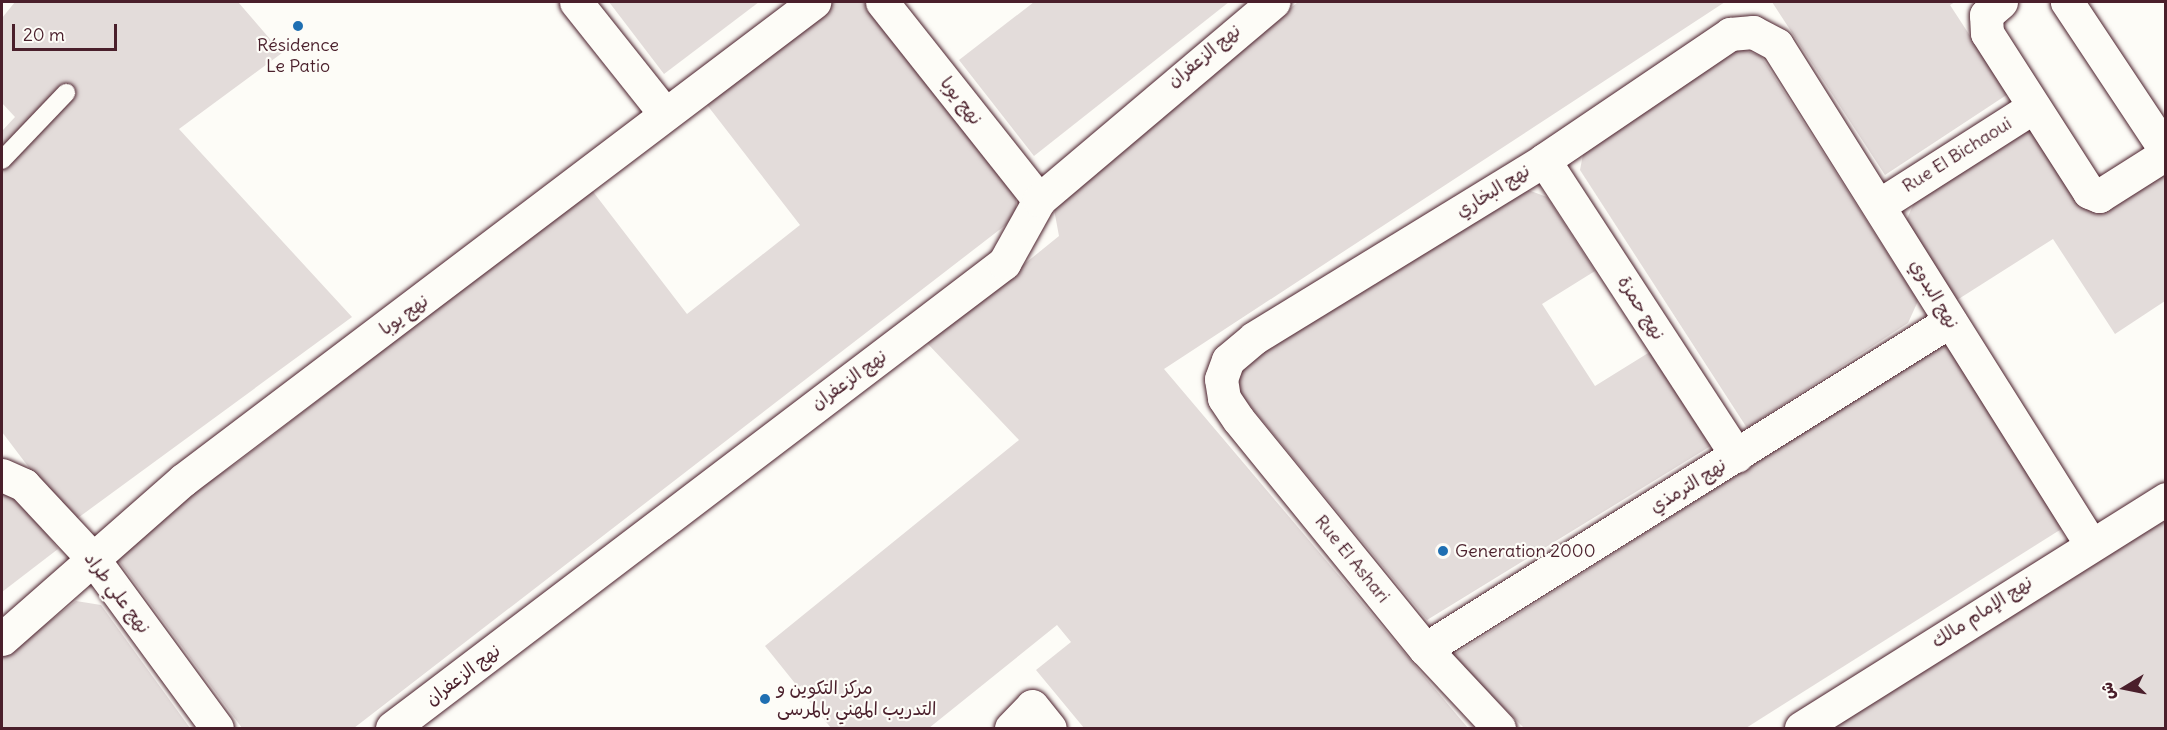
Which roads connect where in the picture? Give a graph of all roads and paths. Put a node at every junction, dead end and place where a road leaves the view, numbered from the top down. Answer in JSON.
{"nodes":[{"id":1,"x":576,"y":2,"type":"edge"},
{"id":2,"x":814,"y":2,"type":"edge"},
{"id":3,"x":882,"y":2,"type":"edge"},
{"id":4,"x":1273,"y":2,"type":"edge"},
{"id":5,"x":2001,"y":2,"type":"edge"},
{"id":6,"x":2067,"y":2,"type":"edge"},
{"id":7,"x":1777,"y":45,"type":"joint"},
{"id":8,"x":66,"y":93,"type":"dead end"},
{"id":9,"x":2033,"y":107,"type":"junction"},
{"id":10,"x":665,"y":114,"type":"junction"},
{"id":11,"x":2,"y":160,"type":"edge"},
{"id":12,"x":1544,"y":160,"type":"junction"},
{"id":13,"x":1040,"y":200,"type":"junction"},
{"id":14,"x":1881,"y":204,"type":"junction"},
{"id":15,"x":1950,"y":321,"type":"junction"},
{"id":16,"x":1221,"y":379,"type":"joint"},
{"id":17,"x":1737,"y":456,"type":"junction"},
{"id":18,"x":2,"y":475,"type":"edge"},
{"id":19,"x":2166,"y":499,"type":"edge"},
{"id":20,"x":2090,"y":543,"type":"junction"},
{"id":21,"x":94,"y":560,"type":"junction"},
{"id":22,"x":2,"y":639,"type":"edge"},
{"id":23,"x":1425,"y":648,"type":"junction"},
{"id":24,"x":217,"y":729,"type":"edge"},
{"id":25,"x":392,"y":729,"type":"edge"},
{"id":26,"x":1011,"y":729,"type":"edge"},
{"id":27,"x":1050,"y":729,"type":"edge"},
{"id":28,"x":1499,"y":729,"type":"edge"},
{"id":29,"x":1801,"y":729,"type":"edge"}],
"edges":[{"from":1,"to":10,"type":"street"},
{"from":2,"to":10,"type":"street","name":"نهج يوبا"},
{"from":3,"to":13,"type":"street","name":"نهج يوبا"},
{"from":4,"to":13,"type":"street","name":"نهج الزعفران"},
{"from":5,"to":9,"type":"street"},
{"from":6,"to":9,"type":"street"},
{"from":7,"to":12,"type":"street","name":"نهج البخاري"},
{"from":7,"to":14,"type":"street","name":"نهج البدوي"},
{"from":8,"to":11,"type":"lane"},
{"from":9,"to":14,"type":"street","name":"Rue El Bichaoui"},
{"from":10,"to":21,"type":"street","name":"نهج يوبا"},
{"from":12,"to":16,"type":"street","name":"نهج البخاري"},
{"from":12,"to":17,"type":"street","name":"نهج حمزة"},
{"from":13,"to":25,"type":"street","name":"نهج الزعفران"},
{"from":14,"to":15,"type":"street","name":"نهج البدوي"},
{"from":15,"to":17,"type":"street","name":"نهج الترمذي"},
{"from":15,"to":20,"type":"street","name":"نهج البدوي"},
{"from":16,"to":23,"type":"street","name":"Rue El Ashari"},
{"from":17,"to":23,"type":"street","name":"نهج الترمذي"},
{"from":18,"to":21,"type":"street","name":"نهج علي طراد"},
{"from":19,"to":20,"type":"street","name":"نهج الإمام مالك"},
{"from":20,"to":29,"type":"street","name":"نهج الإمام مالك"},
{"from":21,"to":22,"type":"street","name":"نهج يوبا"},
{"from":21,"to":24,"type":"street","name":"نهج علي طراد"},
{"from":23,"to":28,"type":"street","name":"Rue El Ashari"},
{"from":26,"to":27,"type":"street"}]}
